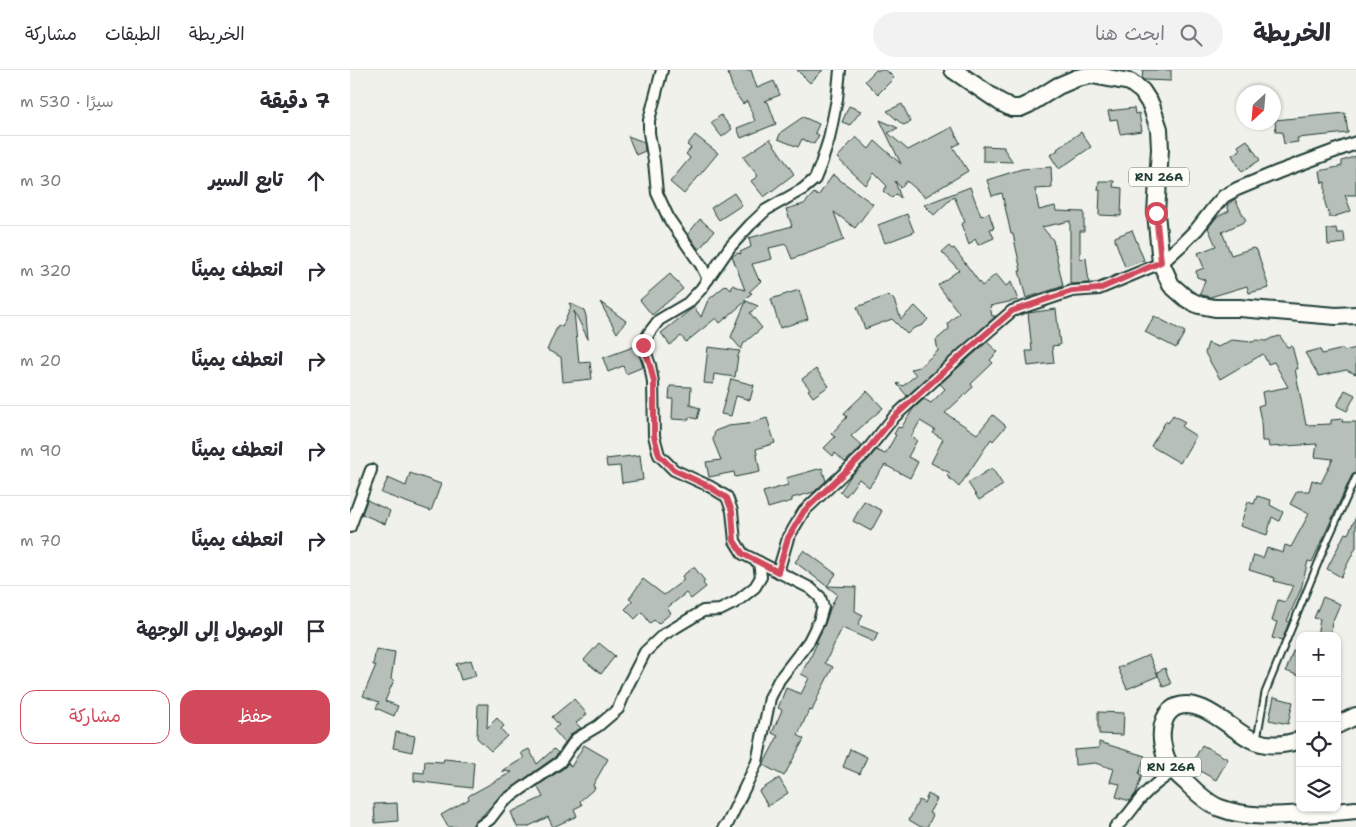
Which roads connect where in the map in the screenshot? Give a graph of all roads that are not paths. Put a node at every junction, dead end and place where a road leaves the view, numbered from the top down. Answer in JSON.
{"nodes":[{"id":1,"x":662,"y":70,"type":"edge"},
{"id":2,"x":840,"y":70,"type":"edge"},
{"id":3,"x":953,"y":70,"type":"edge"},
{"id":4,"x":1356,"y":143,"type":"edge"},
{"id":5,"x":1161,"y":262,"type":"junction"},
{"id":6,"x":708,"y":279,"type":"junction"},
{"id":7,"x":1356,"y":315,"type":"edge"},
{"id":8,"x":371,"y":470,"type":"dead end"},
{"id":9,"x":1356,"y":477,"type":"edge"},
{"id":10,"x":350,"y":527,"type":"edge"},
{"id":11,"x":758,"y":562,"type":"junction"},
{"id":12,"x":778,"y":572,"type":"junction"},
{"id":13,"x":1356,"y":716,"type":"edge"},
{"id":14,"x":1341,"y":723,"type":"edge"},
{"id":15,"x":1296,"y":741,"type":"edge"},
{"id":16,"x":1257,"y":742,"type":"junction"},
{"id":17,"x":1174,"y":771,"type":"junction"},
{"id":18,"x":1356,"y":810,"type":"edge"},
{"id":19,"x":479,"y":827,"type":"edge"},
{"id":20,"x":724,"y":827,"type":"edge"},
{"id":21,"x":1115,"y":827,"type":"edge"}],
"edges":[{"from":1,"to":6,"type":"street"},
{"from":2,"to":6,"type":"street"},
{"from":3,"to":5,"type":"main road","number":"RN 26A"},
{"from":4,"to":5,"type":"street"},
{"from":5,"to":7,"type":"main road","number":"RN 26A"},
{"from":5,"to":12,"type":"street"},
{"from":6,"to":11,"type":"street"},
{"from":8,"to":10,"type":"street"},
{"from":9,"to":16,"type":"lane"},
{"from":11,"to":12,"type":"street"},
{"from":11,"to":19,"type":"street"},
{"from":12,"to":20,"type":"street"},
{"from":13,"to":14,"type":"main road"},
{"from":15,"to":16,"type":"main road","number":"RN 26A"},
{"from":16,"to":17,"type":"main road","number":"RN 26A"},
{"from":17,"to":18,"type":"main road","number":"RN 26A"},
{"from":17,"to":21,"type":"street"}]}
